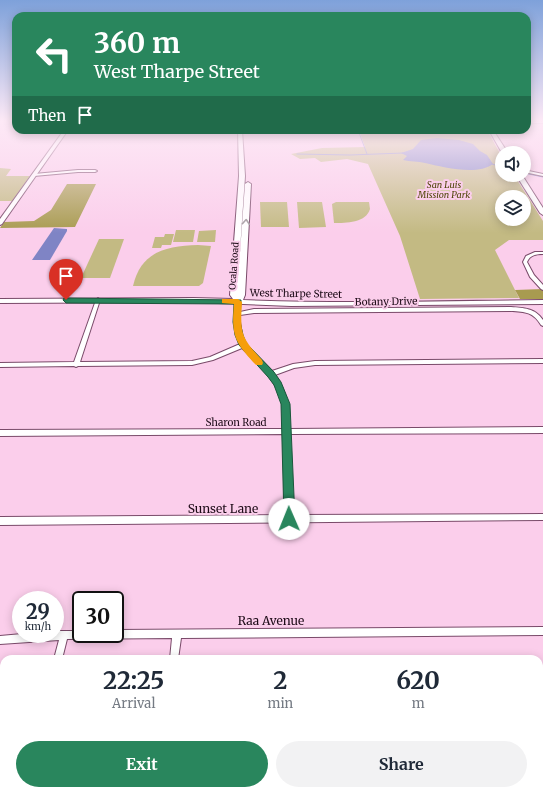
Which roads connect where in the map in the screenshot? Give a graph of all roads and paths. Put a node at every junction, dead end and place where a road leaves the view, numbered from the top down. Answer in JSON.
{"nodes":[{"id":1,"x":45,"y":159,"type":"edge"},
{"id":2,"x":245,"y":159,"type":"edge"},
{"id":3,"x":95,"y":171,"type":"dead end"},
{"id":4,"x":531,"y":172,"type":"edge"},
{"id":5,"x":34,"y":175,"type":"junction"},
{"id":6,"x":543,"y":175,"type":"edge"},
{"id":7,"x":531,"y":176,"type":"edge"},
{"id":8,"x":543,"y":179,"type":"edge"},
{"id":9,"x":523,"y":182,"type":"edge"},
{"id":10,"x":543,"y":213,"type":"edge"},
{"id":11,"x":0,"y":223,"type":"edge"},
{"id":12,"x":543,"y":253,"type":"edge"},
{"id":13,"x":543,"y":288,"type":"edge"},
{"id":14,"x":98,"y":300,"type":"junction"},
{"id":15,"x":0,"y":301,"type":"edge"},
{"id":16,"x":238,"y":302,"type":"junction"},
{"id":17,"x":543,"y":302,"type":"edge"},
{"id":18,"x":237,"y":314,"type":"junction"},
{"id":19,"x":543,"y":324,"type":"edge"},
{"id":20,"x":243,"y":345,"type":"junction"},
{"id":21,"x":543,"y":361,"type":"edge"},
{"id":22,"x":0,"y":364,"type":"edge"},
{"id":23,"x":76,"y":364,"type":"junction"},
{"id":24,"x":271,"y":374,"type":"junction"},
{"id":25,"x":543,"y":430,"type":"edge"},
{"id":26,"x":287,"y":432,"type":"junction"},
{"id":27,"x":0,"y":433,"type":"edge"},
{"id":28,"x":543,"y":517,"type":"edge"},
{"id":29,"x":289,"y":519,"type":"junction"},
{"id":30,"x":0,"y":521,"type":"edge"},
{"id":31,"x":543,"y":632,"type":"edge"},
{"id":32,"x":177,"y":634,"type":"junction"},
{"id":33,"x":64,"y":635,"type":"edge"},
{"id":34,"x":12,"y":639,"type":"edge"},
{"id":35,"x":0,"y":640,"type":"edge"},
{"id":36,"x":62,"y":643,"type":"edge"},
{"id":37,"x":59,"y":655,"type":"edge"},
{"id":38,"x":174,"y":655,"type":"edge"}],
"edges":[{"from":1,"to":5,"type":"main road"},
{"from":2,"to":16,"type":"main road","name":"Ocala Road"},
{"from":3,"to":5,"type":"street"},
{"from":4,"to":6,"type":"street"},
{"from":5,"to":11,"type":"main road"},
{"from":7,"to":8,"type":"street"},
{"from":9,"to":10,"type":"main road"},
{"from":12,"to":13,"type":"street"},
{"from":14,"to":15,"type":"main road","name":"West Tharpe Street"},
{"from":14,"to":16,"type":"main road","name":"West Tharpe Street"},
{"from":14,"to":23,"type":"street"},
{"from":16,"to":17,"type":"main road","name":"West Tharpe Street"},
{"from":16,"to":18,"type":"street"},
{"from":18,"to":19,"type":"street","name":"Botany Drive"},
{"from":18,"to":20,"type":"street"},
{"from":20,"to":23,"type":"street"},
{"from":20,"to":24,"type":"street"},
{"from":21,"to":24,"type":"street"},
{"from":22,"to":23,"type":"street"},
{"from":24,"to":26,"type":"street"},
{"from":25,"to":26,"type":"street","name":"Sharon Road"},
{"from":26,"to":27,"type":"street","name":"Sharon Road"},
{"from":26,"to":29,"type":"street"},
{"from":28,"to":29,"type":"street","name":"Sunset Lane"},
{"from":29,"to":30,"type":"street","name":"Sunset Lane"},
{"from":31,"to":32,"type":"street","name":"Raa Avenue"},
{"from":32,"to":33,"type":"street","name":"Raa Avenue"},
{"from":32,"to":38,"type":"street"},
{"from":34,"to":35,"type":"street","name":"Raa Avenue"},
{"from":36,"to":37,"type":"street"}]}
